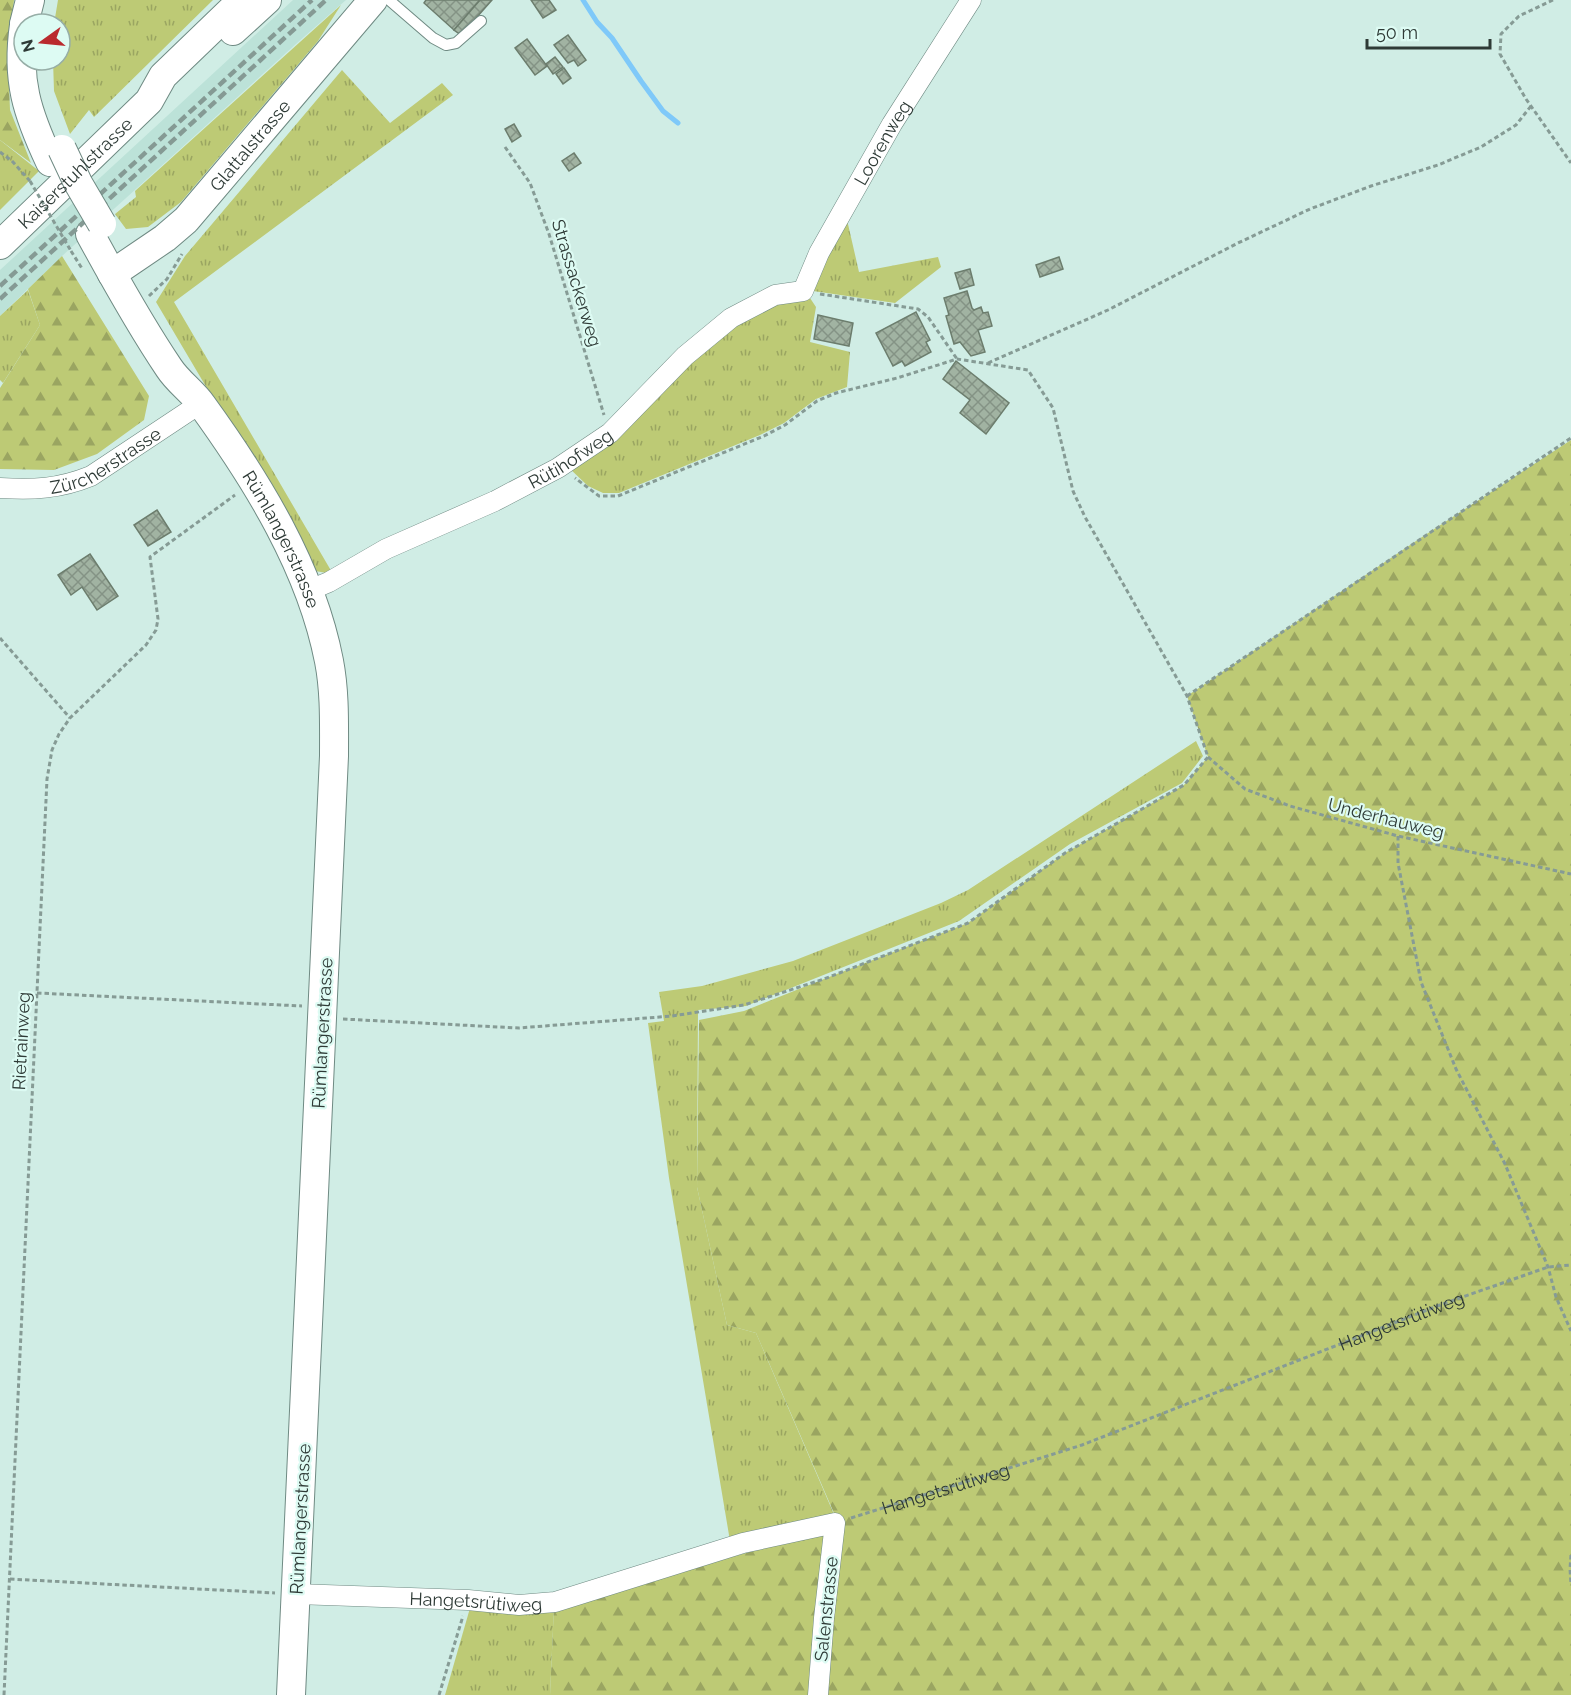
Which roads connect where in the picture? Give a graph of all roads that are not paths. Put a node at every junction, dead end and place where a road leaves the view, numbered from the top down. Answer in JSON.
{"nodes":[{"id":1,"x":242,"y":0,"type":"edge"},
{"id":2,"x":267,"y":0,"type":"edge"},
{"id":3,"x":373,"y":0,"type":"edge"},
{"id":4,"x":389,"y":0,"type":"edge"},
{"id":5,"x":971,"y":0,"type":"edge"},
{"id":6,"x":481,"y":21,"type":"dead end"},
{"id":7,"x":22,"y":72,"type":"edge"},
{"id":8,"x":42,"y":72,"type":"edge"},
{"id":9,"x":149,"y":101,"type":"junction"},
{"id":10,"x":56,"y":155,"type":"junction"},
{"id":11,"x":0,"y":245,"type":"edge"},
{"id":12,"x":119,"y":269,"type":"junction"},
{"id":13,"x":803,"y":291,"type":"joint"},
{"id":14,"x":201,"y":403,"type":"junction"},
{"id":15,"x":0,"y":488,"type":"edge"},
{"id":16,"x":310,"y":590,"type":"junction"},
{"id":17,"x":835,"y":1523,"type":"joint"},
{"id":18,"x":296,"y":1594,"type":"junction"},
{"id":19,"x":291,"y":1695,"type":"edge"},
{"id":20,"x":818,"y":1695,"type":"edge"}],
"edges":[{"from":1,"to":9,"type":"street","name":"Kaiserstuhlstrasse"},
{"from":2,"to":9,"type":"street","name":"Kaiserstuhlstrasse"},
{"from":3,"to":12,"type":"street","name":"Glattalstrasse"},
{"from":4,"to":6,"type":"lane"},
{"from":5,"to":13,"type":"street","name":"Loorenweg"},
{"from":7,"to":10,"type":"street","name":"Rümlangerstrasse"},
{"from":8,"to":10,"type":"street","name":"Rümlangerstrasse"},
{"from":9,"to":11,"type":"street","name":"Kaiserstuhlstrasse"},
{"from":10,"to":12,"type":"street","name":"Rümlangerstrasse"},
{"from":12,"to":14,"type":"street","name":"Rümlangerstrasse"},
{"from":13,"to":16,"type":"street","name":"Rütihofweg"},
{"from":14,"to":15,"type":"street","name":"Zürcherstrasse"},
{"from":14,"to":16,"type":"street","name":"Rümlangerstrasse"},
{"from":16,"to":18,"type":"street","name":"Rümlangerstrasse"},
{"from":17,"to":18,"type":"street","name":"Hangetsrütiweg"},
{"from":17,"to":20,"type":"street","name":"Salenstrasse"},
{"from":18,"to":19,"type":"street","name":"Rümlangerstrasse"}]}
